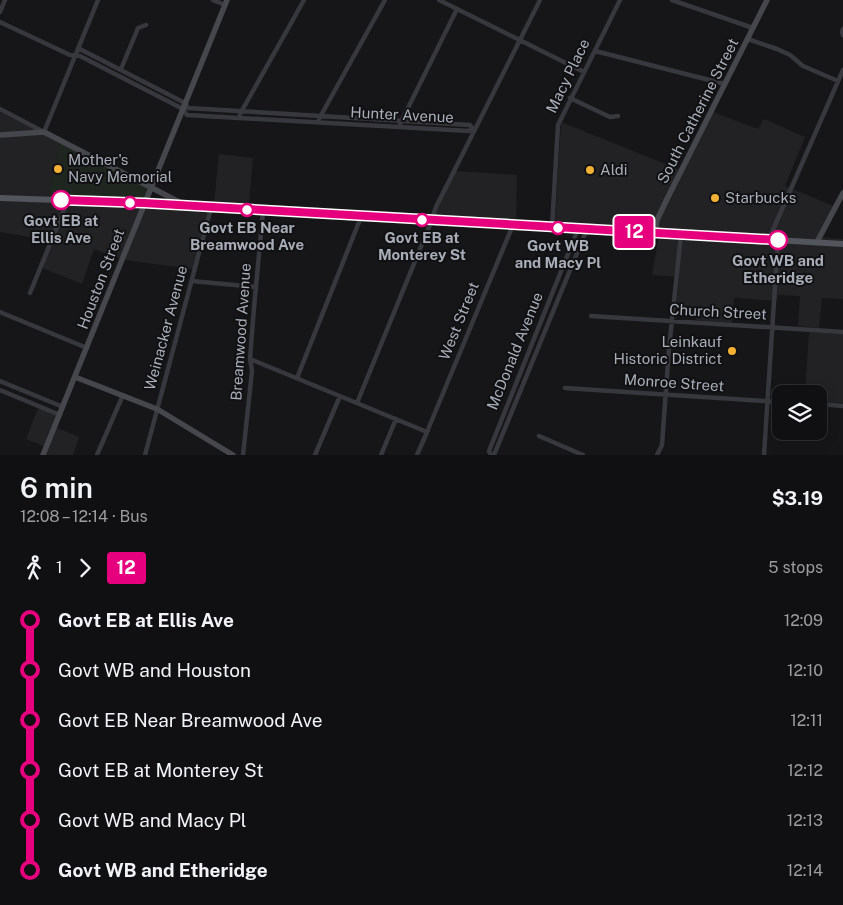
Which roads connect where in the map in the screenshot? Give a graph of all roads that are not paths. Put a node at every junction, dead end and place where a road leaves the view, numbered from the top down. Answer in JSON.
{"nodes":[{"id":1,"x":5,"y":0,"type":"edge"},
{"id":2,"x":98,"y":0,"type":"edge"},
{"id":3,"x":213,"y":0,"type":"edge"},
{"id":4,"x":304,"y":0,"type":"edge"},
{"id":5,"x":385,"y":0,"type":"edge"},
{"id":6,"x":439,"y":0,"type":"edge"},
{"id":7,"x":540,"y":0,"type":"edge"},
{"id":8,"x":620,"y":0,"type":"edge"},
{"id":9,"x":672,"y":0,"type":"edge"},
{"id":10,"x":767,"y":0,"type":"edge"},
{"id":11,"x":226,"y":2,"type":"edge"},
{"id":12,"x":458,"y":10,"type":"junction"},
{"id":13,"x":0,"y":12,"type":"edge"},
{"id":14,"x":0,"y":23,"type":"edge"},
{"id":15,"x":146,"y":25,"type":"dead end"},
{"id":16,"x":753,"y":28,"type":"junction"},
{"id":17,"x":843,"y":29,"type":"edge"},
{"id":18,"x":843,"y":35,"type":"edge"},
{"id":19,"x":748,"y":39,"type":"junction"},
{"id":20,"x":520,"y":40,"type":"junction"},
{"id":21,"x":78,"y":48,"type":"junction"},
{"id":22,"x":594,"y":51,"type":"junction"},
{"id":23,"x":75,"y":56,"type":"junction"},
{"id":24,"x":121,"y":70,"type":"junction"},
{"id":25,"x":843,"y":70,"type":"edge"},
{"id":26,"x":584,"y":72,"type":"junction"},
{"id":27,"x":838,"y":81,"type":"junction"},
{"id":28,"x":725,"y":84,"type":"junction"},
{"id":29,"x":570,"y":98,"type":"junction"},
{"id":30,"x":184,"y":106,"type":"junction"},
{"id":31,"x":0,"y":109,"type":"edge"},
{"id":32,"x":241,"y":112,"type":"junction"},
{"id":33,"x":618,"y":116,"type":"dead end"},
{"id":34,"x":240,"y":118,"type":"junction"},
{"id":35,"x":319,"y":120,"type":"junction"},
{"id":36,"x":400,"y":122,"type":"junction"},
{"id":37,"x":399,"y":127,"type":"junction"},
{"id":38,"x":473,"y":129,"type":"junction"},
{"id":39,"x":44,"y":132,"type":"junction"},
{"id":40,"x":0,"y":135,"type":"edge"},
{"id":41,"x":151,"y":188,"type":"junction"},
{"id":42,"x":843,"y":193,"type":"edge"},
{"id":43,"x":0,"y":198,"type":"edge"},
{"id":44,"x":68,"y":200,"type":"junction"},
{"id":45,"x":144,"y":203,"type":"junction"},
{"id":46,"x":186,"y":206,"type":"junction"},
{"id":47,"x":211,"y":208,"type":"junction"},
{"id":48,"x":263,"y":211,"type":"junction"},
{"id":49,"x":361,"y":216,"type":"junction"},
{"id":50,"x":431,"y":220,"type":"junction"},
{"id":51,"x":513,"y":225,"type":"junction"},
{"id":52,"x":552,"y":227,"type":"junction"},
{"id":53,"x":578,"y":229,"type":"junction"},
{"id":54,"x":586,"y":229,"type":"junction"},
{"id":55,"x":655,"y":234,"type":"junction"},
{"id":56,"x":681,"y":235,"type":"junction"},
{"id":57,"x":769,"y":239,"type":"junction"},
{"id":58,"x":778,"y":240,"type":"junction"},
{"id":59,"x":817,"y":242,"type":"junction"},
{"id":60,"x":843,"y":244,"type":"edge"},
{"id":61,"x":192,"y":281,"type":"junction"},
{"id":62,"x":256,"y":286,"type":"junction"},
{"id":63,"x":30,"y":293,"type":"dead end"},
{"id":64,"x":0,"y":312,"type":"edge"},
{"id":65,"x":591,"y":316,"type":"dead end"},
{"id":66,"x":671,"y":322,"type":"junction"},
{"id":67,"x":772,"y":328,"type":"junction"},
{"id":68,"x":843,"y":332,"type":"edge"},
{"id":69,"x":87,"y":348,"type":"junction"},
{"id":70,"x":250,"y":359,"type":"junction"},
{"id":71,"x":75,"y":377,"type":"junction"},
{"id":72,"x":297,"y":378,"type":"junction"},
{"id":73,"x":0,"y":381,"type":"edge"},
{"id":74,"x":565,"y":388,"type":"dead end"},
{"id":75,"x":0,"y":390,"type":"edge"},
{"id":76,"x":665,"y":395,"type":"junction"},
{"id":77,"x":122,"y":396,"type":"junction"},
{"id":78,"x":340,"y":396,"type":"junction"},
{"id":79,"x":767,"y":401,"type":"junction"},
{"id":80,"x":772,"y":401,"type":"edge"},
{"id":81,"x":357,"y":403,"type":"junction"},
{"id":82,"x":827,"y":405,"type":"edge"},
{"id":83,"x":843,"y":406,"type":"edge"},
{"id":84,"x":63,"y":407,"type":"junction"},
{"id":85,"x":157,"y":409,"type":"junction"},
{"id":86,"x":60,"y":415,"type":"junction"},
{"id":87,"x":396,"y":419,"type":"junction"},
{"id":88,"x":428,"y":429,"type":"junction"},
{"id":89,"x":539,"y":436,"type":"dead end"},
{"id":90,"x":224,"y":452,"type":"edge"},
{"id":91,"x":572,"y":453,"type":"edge"},
{"id":92,"x":43,"y":455,"type":"edge"},
{"id":93,"x":97,"y":455,"type":"edge"},
{"id":94,"x":145,"y":455,"type":"edge"},
{"id":95,"x":233,"y":455,"type":"edge"},
{"id":96,"x":243,"y":455,"type":"edge"},
{"id":97,"x":315,"y":455,"type":"edge"},
{"id":98,"x":381,"y":455,"type":"edge"},
{"id":99,"x":417,"y":455,"type":"edge"},
{"id":100,"x":492,"y":455,"type":"edge"},
{"id":101,"x":583,"y":455,"type":"edge"},
{"id":102,"x":657,"y":455,"type":"edge"},
{"id":103,"x":764,"y":455,"type":"edge"}],
"edges":[{"from":1,"to":13,"type":"street"},
{"from":2,"to":21,"type":"street"},
{"from":3,"to":11,"type":"street"},
{"from":4,"to":32,"type":"street"},
{"from":5,"to":35,"type":"street"},
{"from":6,"to":12,"type":"street"},
{"from":7,"to":20,"type":"street"},
{"from":8,"to":22,"type":"street","name":"Macy Place"},
{"from":9,"to":16,"type":"street"},
{"from":10,"to":16,"type":"street","name":"South Catherine Street"},
{"from":11,"to":30,"type":"street","name":"Houston Street"},
{"from":12,"to":20,"type":"street"},
{"from":12,"to":36,"type":"street"},
{"from":14,"to":23,"type":"street","name":"Hunter Avenue"},
{"from":15,"to":24,"type":"street"},
{"from":16,"to":19,"type":"street","name":"South Catherine Street"},
{"from":17,"to":18,"type":"street"},
{"from":19,"to":27,"type":"street"},
{"from":19,"to":28,"type":"street","name":"South Catherine Street"},
{"from":20,"to":26,"type":"street"},
{"from":20,"to":38,"type":"street"},
{"from":21,"to":23,"type":"street"},
{"from":21,"to":24,"type":"street","name":"Hunter Avenue"},
{"from":22,"to":26,"type":"street","name":"Macy Place"},
{"from":22,"to":28,"type":"street"},
{"from":23,"to":30,"type":"street","name":"Hunter Avenue"},
{"from":23,"to":39,"type":"street"},
{"from":24,"to":30,"type":"street","name":"Hunter Avenue"},
{"from":25,"to":27,"type":"street"},
{"from":26,"to":29,"type":"street","name":"Macy Place"},
{"from":27,"to":57,"type":"street"},
{"from":28,"to":55,"type":"street","name":"South Catherine Street"},
{"from":29,"to":33,"type":"street"},
{"from":29,"to":52,"type":"street","name":"Macy Place"},
{"from":30,"to":32,"type":"street","name":"Hunter Avenue"},
{"from":30,"to":34,"type":"street","name":"Hunter Avenue"},
{"from":30,"to":41,"type":"street","name":"Houston Street"},
{"from":31,"to":39,"type":"street"},
{"from":32,"to":34,"type":"street"},
{"from":32,"to":35,"type":"street","name":"Hunter Avenue"},
{"from":34,"to":35,"type":"street","name":"Hunter Avenue"},
{"from":35,"to":36,"type":"street","name":"Hunter Avenue"},
{"from":35,"to":37,"type":"street","name":"Hunter Avenue"},
{"from":36,"to":37,"type":"street"},
{"from":36,"to":38,"type":"street","name":"Hunter Avenue"},
{"from":37,"to":38,"type":"street","name":"Hunter Avenue"},
{"from":38,"to":50,"type":"street"},
{"from":39,"to":40,"type":"street"},
{"from":39,"to":41,"type":"street"},
{"from":41,"to":45,"type":"street","name":"Houston Street"},
{"from":41,"to":46,"type":"street"},
{"from":42,"to":59,"type":"street"},
{"from":43,"to":44,"type":"main road"},
{"from":44,"to":45,"type":"main road"},
{"from":44,"to":63,"type":"street"},
{"from":45,"to":46,"type":"main road"},
{"from":45,"to":69,"type":"street","name":"Houston Street"},
{"from":46,"to":47,"type":"main road"},
{"from":47,"to":48,"type":"main road"},
{"from":47,"to":61,"type":"street","name":"Weinacker Avenue"},
{"from":48,"to":49,"type":"main road"},
{"from":48,"to":62,"type":"street","name":"Breamwood Avenue"},
{"from":49,"to":50,"type":"main road"},
{"from":49,"to":72,"type":"street"},
{"from":50,"to":51,"type":"main road"},
{"from":50,"to":81,"type":"street"},
{"from":51,"to":52,"type":"main road"},
{"from":51,"to":88,"type":"street","name":"West Street"},
{"from":52,"to":53,"type":"main road"},
{"from":53,"to":54,"type":"main road"},
{"from":53,"to":100,"type":"street","name":"McDonald Avenue"},
{"from":54,"to":55,"type":"main road"},
{"from":54,"to":100,"type":"street","name":"McDonald Avenue"},
{"from":55,"to":56,"type":"main road"},
{"from":56,"to":57,"type":"main road"},
{"from":56,"to":66,"type":"street"},
{"from":57,"to":58,"type":"main road"},
{"from":58,"to":59,"type":"main road"},
{"from":58,"to":67,"type":"street"},
{"from":59,"to":60,"type":"main road"},
{"from":61,"to":62,"type":"street"},
{"from":61,"to":85,"type":"street","name":"Weinacker Avenue"},
{"from":62,"to":70,"type":"street","name":"Breamwood Avenue"},
{"from":64,"to":69,"type":"street"},
{"from":65,"to":66,"type":"street","name":"Church Street"},
{"from":66,"to":67,"type":"street","name":"Church Street"},
{"from":66,"to":76,"type":"street"},
{"from":67,"to":68,"type":"street","name":"Church Street"},
{"from":67,"to":79,"type":"street"},
{"from":69,"to":71,"type":"street","name":"Houston Street"},
{"from":70,"to":72,"type":"street"},
{"from":70,"to":96,"type":"street","name":"Breamwood Avenue"},
{"from":71,"to":77,"type":"street"},
{"from":71,"to":84,"type":"street","name":"Houston Street"},
{"from":72,"to":78,"type":"street"},
{"from":73,"to":84,"type":"street"},
{"from":74,"to":76,"type":"street","name":"Monroe Street"},
{"from":75,"to":86,"type":"street"},
{"from":76,"to":79,"type":"street","name":"Monroe Street"},
{"from":76,"to":102,"type":"street"},
{"from":77,"to":85,"type":"street"},
{"from":77,"to":93,"type":"street"},
{"from":78,"to":81,"type":"street"},
{"from":78,"to":97,"type":"street"},
{"from":79,"to":80,"type":"street","name":"Monroe Street"},
{"from":79,"to":103,"type":"street"},
{"from":81,"to":87,"type":"street"},
{"from":82,"to":83,"type":"street"},
{"from":84,"to":86,"type":"street","name":"Houston Street"},
{"from":85,"to":90,"type":"street"},
{"from":85,"to":94,"type":"street","name":"Weinacker Avenue"},
{"from":86,"to":92,"type":"street","name":"Houston Street"},
{"from":87,"to":88,"type":"street"},
{"from":87,"to":98,"type":"street"},
{"from":88,"to":99,"type":"street","name":"West Street"},
{"from":89,"to":91,"type":"street"},
{"from":90,"to":95,"type":"street"},
{"from":91,"to":101,"type":"street"}]}
